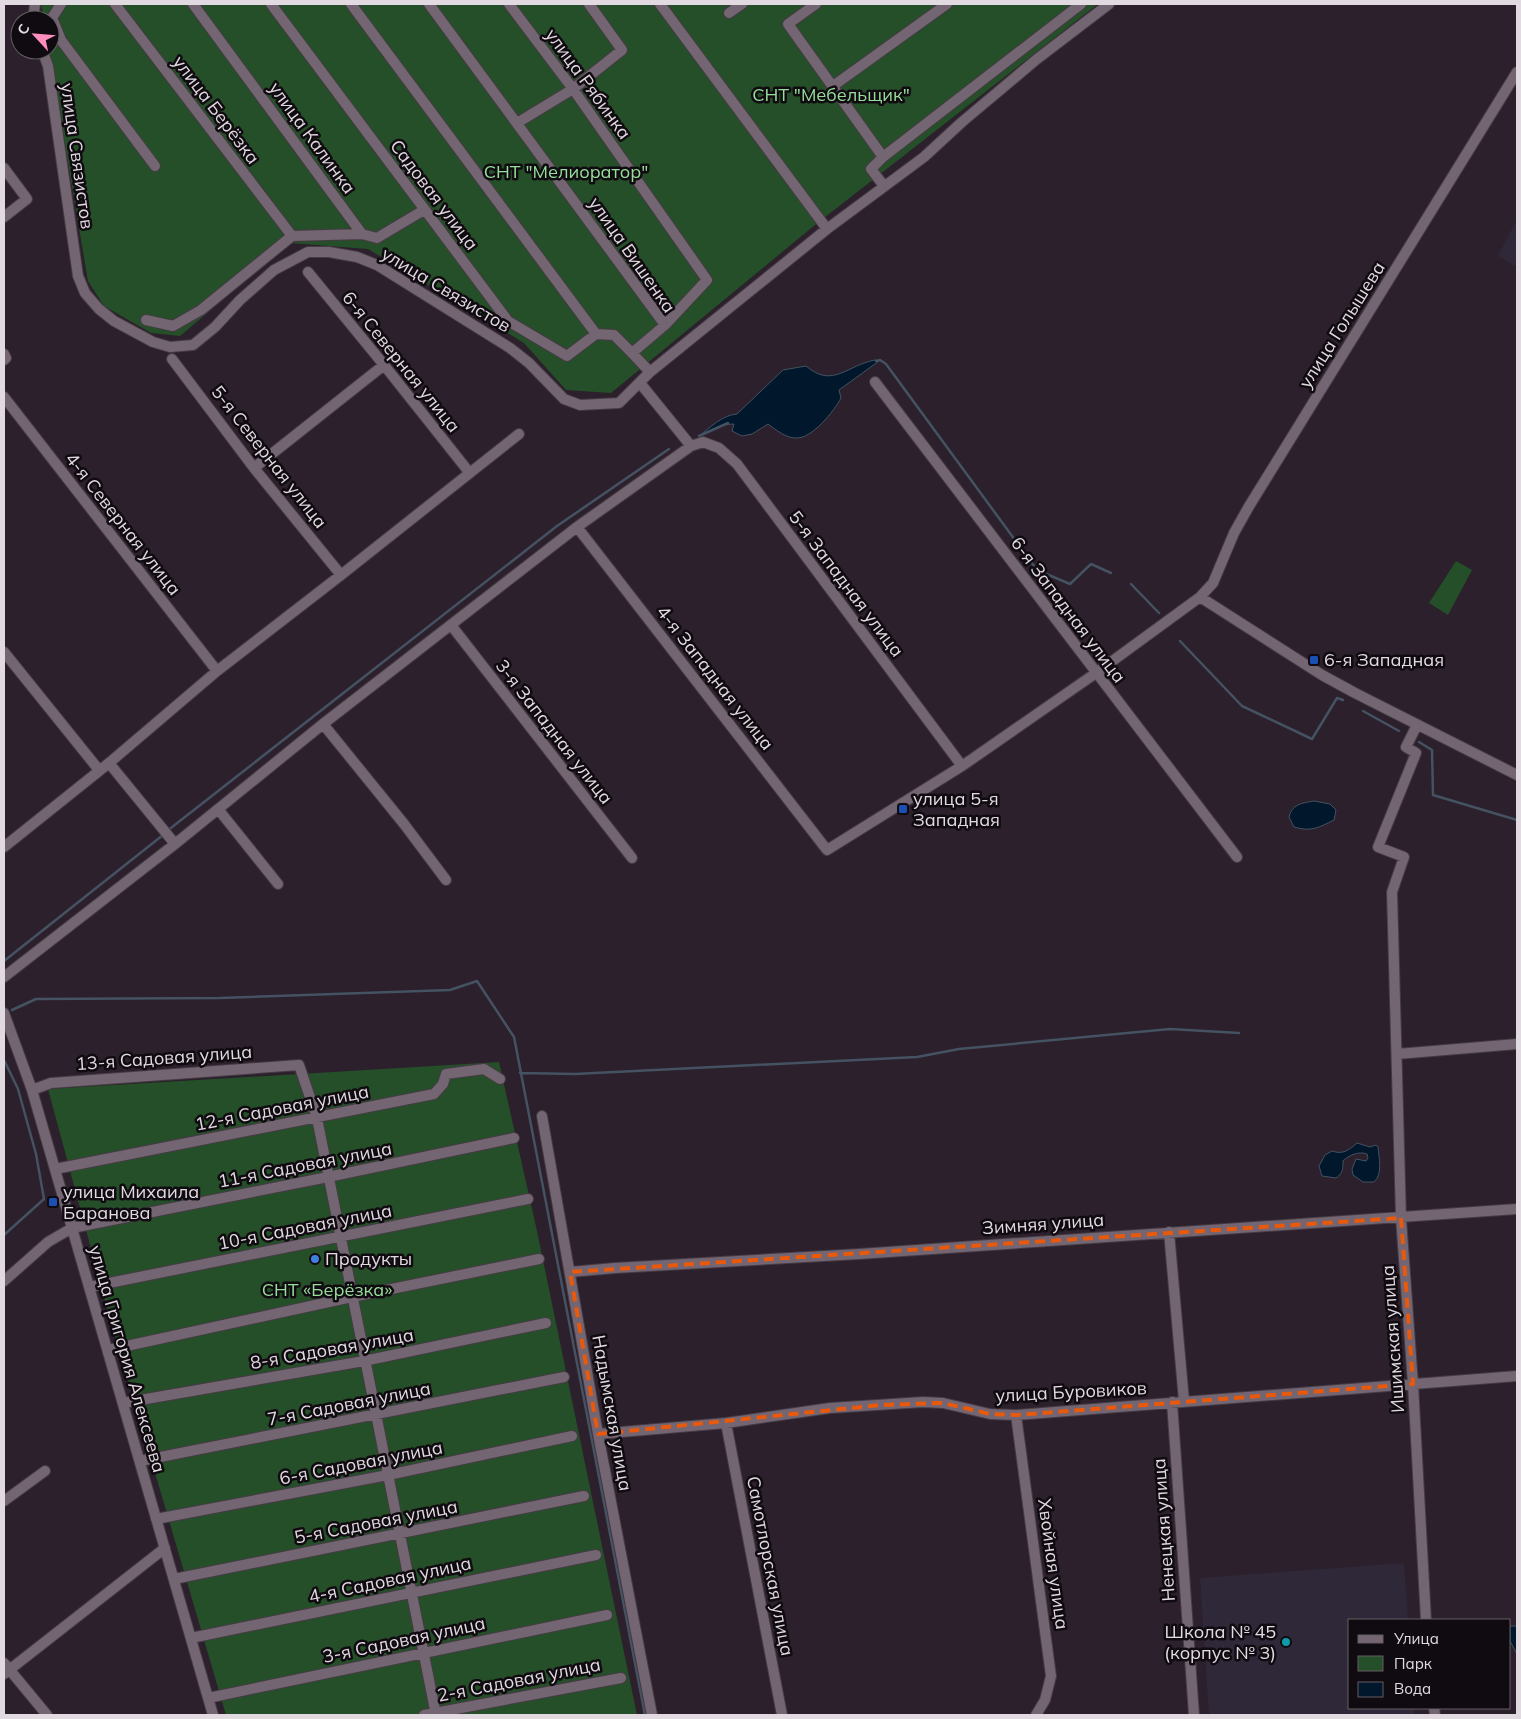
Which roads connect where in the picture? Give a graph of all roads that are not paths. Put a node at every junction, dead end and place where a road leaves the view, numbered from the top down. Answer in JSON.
{"nodes":[{"id":1,"x":61,"y":4,"type":"edge"},
{"id":2,"x":114,"y":4,"type":"edge"},
{"id":3,"x":193,"y":4,"type":"edge"},
{"id":4,"x":271,"y":4,"type":"edge"},
{"id":5,"x":351,"y":4,"type":"edge"},
{"id":6,"x":429,"y":4,"type":"edge"},
{"id":7,"x":509,"y":4,"type":"edge"},
{"id":8,"x":589,"y":4,"type":"edge"},
{"id":9,"x":660,"y":4,"type":"edge"},
{"id":10,"x":742,"y":4,"type":"edge"},
{"id":11,"x":816,"y":4,"type":"edge"},
{"id":12,"x":947,"y":4,"type":"edge"},
{"id":13,"x":1081,"y":4,"type":"edge"},
{"id":14,"x":1109,"y":4,"type":"edge"},
{"id":15,"x":728,"y":13,"type":"dead end"},
{"id":16,"x":46,"y":60,"type":"edge"},
{"id":17,"x":1517,"y":72,"type":"edge"},
{"id":18,"x":833,"y":86,"type":"junction"},
{"id":19,"x":573,"y":89,"type":"junction"},
{"id":20,"x":517,"y":123,"type":"junction"},
{"id":21,"x":883,"y":157,"type":"junction"},
{"id":22,"x":155,"y":166,"type":"dead end"},
{"id":23,"x":4,"y":168,"type":"edge"},
{"id":24,"x":884,"y":186,"type":"junction"},
{"id":25,"x":424,"y":210,"type":"junction"},
{"id":26,"x":4,"y":217,"type":"edge"},
{"id":27,"x":826,"y":229,"type":"junction"},
{"id":28,"x":362,"y":234,"type":"junction"},
{"id":29,"x":292,"y":236,"type":"junction"},
{"id":30,"x":308,"y":272,"type":"dead end"},
{"id":31,"x":146,"y":320,"type":"dead end"},
{"id":32,"x":665,"y":325,"type":"junction"},
{"id":33,"x":596,"y":334,"type":"junction"},
{"id":34,"x":632,"y":353,"type":"junction"},
{"id":35,"x":172,"y":359,"type":"dead end"},
{"id":36,"x":384,"y":365,"type":"junction"},
{"id":37,"x":650,"y":372,"type":"junction"},
{"id":38,"x":875,"y":382,"type":"dead end"},
{"id":39,"x":640,"y":383,"type":"junction"},
{"id":40,"x":4,"y":397,"type":"edge"},
{"id":41,"x":519,"y":434,"type":"dead end"},
{"id":42,"x":691,"y":446,"type":"junction"},
{"id":43,"x":254,"y":468,"type":"junction"},
{"id":44,"x":469,"y":472,"type":"junction"},
{"id":45,"x":577,"y":526,"type":"junction"},
{"id":46,"x":341,"y":575,"type":"junction"},
{"id":47,"x":1200,"y":597,"type":"junction"},
{"id":48,"x":451,"y":625,"type":"junction"},
{"id":49,"x":4,"y":652,"type":"edge"},
{"id":50,"x":217,"y":671,"type":"junction"},
{"id":51,"x":1096,"y":673,"type":"junction"},
{"id":52,"x":323,"y":724,"type":"junction"},
{"id":53,"x":1417,"y":725,"type":"junction"},
{"id":54,"x":109,"y":763,"type":"junction"},
{"id":55,"x":962,"y":766,"type":"junction"},
{"id":56,"x":99,"y":770,"type":"junction"},
{"id":57,"x":1517,"y":775,"type":"edge"},
{"id":58,"x":218,"y":809,"type":"junction"},
{"id":59,"x":175,"y":844,"type":"junction"},
{"id":60,"x":4,"y":847,"type":"edge"},
{"id":61,"x":827,"y":850,"type":"joint"},
{"id":62,"x":1237,"y":857,"type":"dead end"},
{"id":63,"x":632,"y":858,"type":"dead end"},
{"id":64,"x":446,"y":880,"type":"dead end"},
{"id":65,"x":278,"y":884,"type":"dead end"},
{"id":66,"x":4,"y":978,"type":"edge"},
{"id":67,"x":4,"y":1013,"type":"edge"},
{"id":68,"x":1517,"y":1044,"type":"edge"},
{"id":69,"x":1397,"y":1054,"type":"junction"},
{"id":70,"x":500,"y":1079,"type":"dead end"},
{"id":71,"x":32,"y":1090,"type":"junction"},
{"id":72,"x":542,"y":1116,"type":"dead end"},
{"id":73,"x":317,"y":1118,"type":"junction"},
{"id":74,"x":514,"y":1138,"type":"dead end"},
{"id":75,"x":55,"y":1169,"type":"junction"},
{"id":76,"x":328,"y":1177,"type":"junction"},
{"id":77,"x":528,"y":1199,"type":"dead end"},
{"id":78,"x":1517,"y":1209,"type":"edge"},
{"id":79,"x":1400,"y":1218,"type":"junction"},
{"id":80,"x":72,"y":1228,"type":"junction"},
{"id":81,"x":1169,"y":1232,"type":"junction"},
{"id":82,"x":340,"y":1236,"type":"junction"},
{"id":83,"x":539,"y":1259,"type":"dead end"},
{"id":84,"x":570,"y":1272,"type":"junction"},
{"id":85,"x":4,"y":1281,"type":"edge"},
{"id":86,"x":89,"y":1287,"type":"junction"},
{"id":87,"x":352,"y":1297,"type":"junction"},
{"id":88,"x":546,"y":1323,"type":"dead end"},
{"id":89,"x":108,"y":1350,"type":"junction"},
{"id":90,"x":364,"y":1361,"type":"junction"},
{"id":91,"x":1517,"y":1376,"type":"edge"},
{"id":92,"x":564,"y":1377,"type":"dead end"},
{"id":93,"x":1413,"y":1384,"type":"junction"},
{"id":94,"x":1172,"y":1402,"type":"junction"},
{"id":95,"x":1184,"y":1402,"type":"junction"},
{"id":96,"x":123,"y":1403,"type":"junction"},
{"id":97,"x":376,"y":1415,"type":"junction"},
{"id":98,"x":1016,"y":1415,"type":"junction"},
{"id":99,"x":726,"y":1423,"type":"junction"},
{"id":100,"x":598,"y":1434,"type":"junction"},
{"id":101,"x":572,"y":1436,"type":"dead end"},
{"id":102,"x":140,"y":1462,"type":"junction"},
{"id":103,"x":45,"y":1471,"type":"dead end"},
{"id":104,"x":388,"y":1474,"type":"junction"},
{"id":105,"x":584,"y":1496,"type":"dead end"},
{"id":106,"x":4,"y":1501,"type":"edge"},
{"id":107,"x":156,"y":1519,"type":"junction"},
{"id":108,"x":400,"y":1534,"type":"junction"},
{"id":109,"x":165,"y":1548,"type":"junction"},
{"id":110,"x":596,"y":1555,"type":"dead end"},
{"id":111,"x":174,"y":1579,"type":"junction"},
{"id":112,"x":411,"y":1592,"type":"junction"},
{"id":113,"x":607,"y":1615,"type":"dead end"},
{"id":114,"x":1426,"y":1619,"type":"edge"},
{"id":115,"x":191,"y":1638,"type":"junction"},
{"id":116,"x":423,"y":1652,"type":"junction"},
{"id":117,"x":6,"y":1669,"type":"edge"},
{"id":118,"x":621,"y":1678,"type":"dead end"},
{"id":119,"x":208,"y":1698,"type":"junction"},
{"id":120,"x":435,"y":1714,"type":"edge"},
{"id":121,"x":47,"y":1715,"type":"edge"},
{"id":122,"x":213,"y":1715,"type":"edge"},
{"id":123,"x":424,"y":1715,"type":"edge"},
{"id":124,"x":652,"y":1715,"type":"edge"},
{"id":125,"x":782,"y":1715,"type":"edge"},
{"id":126,"x":1036,"y":1715,"type":"edge"},
{"id":127,"x":1194,"y":1715,"type":"edge"}],
"edges":[{"from":1,"to":22,"type":"street"},
{"from":2,"to":29,"type":"street","name":"улица Берёзка"},
{"from":3,"to":28,"type":"street","name":"улица Калинка"},
{"from":4,"to":25,"type":"street","name":"Садовая улица"},
{"from":5,"to":33,"type":"street"},
{"from":6,"to":20,"type":"street","name":"улица Вишенка"},
{"from":7,"to":19,"type":"street","name":"улица Рябинка"},
{"from":8,"to":19,"type":"street"},
{"from":9,"to":27,"type":"street"},
{"from":10,"to":15,"type":"street"},
{"from":11,"to":18,"type":"street"},
{"from":12,"to":18,"type":"street"},
{"from":13,"to":21,"type":"street"},
{"from":14,"to":24,"type":"street"},
{"from":16,"to":39,"type":"street","name":"улица Связистов"},
{"from":17,"to":47,"type":"street","name":"улица Голышева"},
{"from":18,"to":21,"type":"street"},
{"from":19,"to":20,"type":"street"},
{"from":19,"to":32,"type":"street","name":"улица Рябинка"},
{"from":20,"to":32,"type":"street","name":"улица Вишенка"},
{"from":21,"to":24,"type":"street"},
{"from":23,"to":26,"type":"street"},
{"from":24,"to":27,"type":"street"},
{"from":25,"to":28,"type":"street"},
{"from":25,"to":33,"type":"street","name":"Садовая улица"},
{"from":27,"to":37,"type":"street"},
{"from":28,"to":29,"type":"street"},
{"from":29,"to":31,"type":"street"},
{"from":30,"to":36,"type":"street","name":"6-я Северная улица"},
{"from":32,"to":34,"type":"street","name":"улица Вишенка"},
{"from":33,"to":34,"type":"street"},
{"from":34,"to":37,"type":"street"},
{"from":35,"to":43,"type":"street","name":"5-я Северная улица"},
{"from":36,"to":43,"type":"street"},
{"from":36,"to":44,"type":"street","name":"6-я Северная улица"},
{"from":37,"to":39,"type":"street"},
{"from":38,"to":51,"type":"street","name":"6-я Западная улица"},
{"from":39,"to":42,"type":"street"},
{"from":40,"to":50,"type":"street","name":"4-я Северная улица"},
{"from":41,"to":44,"type":"street"},
{"from":42,"to":45,"type":"street"},
{"from":42,"to":55,"type":"street","name":"5-я Западная улица"},
{"from":43,"to":46,"type":"street","name":"5-я Северная улица"},
{"from":44,"to":46,"type":"street"},
{"from":45,"to":48,"type":"street"},
{"from":45,"to":61,"type":"street","name":"4-я Западная улица"},
{"from":46,"to":50,"type":"street"},
{"from":47,"to":51,"type":"street","name":"улица Голышева"},
{"from":47,"to":53,"type":"street"},
{"from":48,"to":52,"type":"street"},
{"from":48,"to":63,"type":"street","name":"3-я Западная улица"},
{"from":49,"to":56,"type":"street"},
{"from":50,"to":54,"type":"street"},
{"from":51,"to":55,"type":"street","name":"улица Голышева"},
{"from":51,"to":62,"type":"street","name":"6-я Западная улица"},
{"from":52,"to":58,"type":"street"},
{"from":52,"to":64,"type":"street"},
{"from":53,"to":57,"type":"street"},
{"from":53,"to":69,"type":"street","name":"Ишимская улица"},
{"from":54,"to":56,"type":"street"},
{"from":54,"to":59,"type":"street"},
{"from":55,"to":61,"type":"street","name":"улица Голышева"},
{"from":56,"to":60,"type":"street"},
{"from":58,"to":59,"type":"street"},
{"from":58,"to":65,"type":"street"},
{"from":59,"to":66,"type":"street"},
{"from":67,"to":71,"type":"street","name":"улица Григория Алексеева"},
{"from":68,"to":69,"type":"street"},
{"from":69,"to":79,"type":"street","name":"Ишимская улица"},
{"from":70,"to":73,"type":"street","name":"12-я Садовая улица"},
{"from":71,"to":73,"type":"street","name":"13-я Садовая улица"},
{"from":71,"to":75,"type":"street","name":"улица Григория Алексеева"},
{"from":72,"to":84,"type":"street","name":"Надымская улица"},
{"from":73,"to":75,"type":"street","name":"12-я Садовая улица"},
{"from":73,"to":76,"type":"street"},
{"from":74,"to":76,"type":"street","name":"11-я Садовая улица"},
{"from":75,"to":80,"type":"street","name":"улица Григория Алексеева"},
{"from":76,"to":80,"type":"street","name":"11-я Садовая улица"},
{"from":76,"to":82,"type":"street"},
{"from":77,"to":82,"type":"street","name":"10-я Садовая улица"},
{"from":78,"to":79,"type":"street","name":"Зимняя улица"},
{"from":79,"to":81,"type":"street","name":"Зимняя улица"},
{"from":79,"to":93,"type":"street","name":"Ишимская улица"},
{"from":80,"to":85,"type":"street"},
{"from":80,"to":86,"type":"street","name":"улица Григория Алексеева"},
{"from":81,"to":84,"type":"street","name":"Зимняя улица"},
{"from":81,"to":95,"type":"street"},
{"from":82,"to":86,"type":"street","name":"10-я Садовая улица"},
{"from":82,"to":87,"type":"street"},
{"from":83,"to":87,"type":"street"},
{"from":84,"to":100,"type":"street","name":"Надымская улица"},
{"from":86,"to":89,"type":"street","name":"улица Григория Алексеева"},
{"from":87,"to":89,"type":"street"},
{"from":87,"to":90,"type":"street"},
{"from":88,"to":90,"type":"street","name":"8-я Садовая улица"},
{"from":89,"to":96,"type":"street","name":"улица Григория Алексеева"},
{"from":90,"to":96,"type":"street","name":"8-я Садовая улица"},
{"from":90,"to":97,"type":"street"},
{"from":91,"to":93,"type":"street","name":"улица Буровиков"},
{"from":92,"to":97,"type":"street","name":"7-я Садовая улица"},
{"from":93,"to":95,"type":"street","name":"улица Буровиков"},
{"from":93,"to":114,"type":"street","name":"Ишимская улица"},
{"from":94,"to":95,"type":"street","name":"улица Буровиков"},
{"from":94,"to":98,"type":"street","name":"улица Буровиков"},
{"from":94,"to":127,"type":"street","name":"Ненецкая улица"},
{"from":96,"to":102,"type":"street","name":"улица Григория Алексеева"},
{"from":97,"to":102,"type":"street","name":"7-я Садовая улица"},
{"from":97,"to":104,"type":"street"},
{"from":98,"to":99,"type":"street","name":"улица Буровиков"},
{"from":98,"to":126,"type":"street","name":"Хвойная улица"},
{"from":99,"to":100,"type":"street","name":"улица Буровиков"},
{"from":99,"to":125,"type":"street","name":"Самотлорская улица"},
{"from":100,"to":124,"type":"street","name":"Надымская улица"},
{"from":101,"to":104,"type":"street","name":"6-я Садовая улица"},
{"from":102,"to":107,"type":"street","name":"улица Григория Алексеева"},
{"from":103,"to":106,"type":"street"},
{"from":104,"to":107,"type":"street","name":"6-я Садовая улица"},
{"from":104,"to":108,"type":"street"},
{"from":105,"to":108,"type":"street","name":"5-я Садовая улица"},
{"from":107,"to":109,"type":"street","name":"улица Григория Алексеева"},
{"from":108,"to":111,"type":"street","name":"5-я Садовая улица"},
{"from":108,"to":112,"type":"street"},
{"from":109,"to":111,"type":"street","name":"улица Григория Алексеева"},
{"from":109,"to":117,"type":"street"},
{"from":110,"to":112,"type":"street","name":"4-я Садовая улица"},
{"from":111,"to":115,"type":"street","name":"улица Григория Алексеева"},
{"from":112,"to":115,"type":"street","name":"4-я Садовая улица"},
{"from":112,"to":116,"type":"street"},
{"from":113,"to":116,"type":"street","name":"3-я Садовая улица"},
{"from":115,"to":119,"type":"street","name":"улица Григория Алексеева"},
{"from":116,"to":119,"type":"street","name":"3-я Садовая улица"},
{"from":116,"to":120,"type":"street"},
{"from":117,"to":121,"type":"street"},
{"from":118,"to":120,"type":"street","name":"2-я Садовая улица"},
{"from":119,"to":122,"type":"street","name":"улица Григория Алексеева"},
{"from":120,"to":123,"type":"street","name":"2-я Садовая улица"}]}
